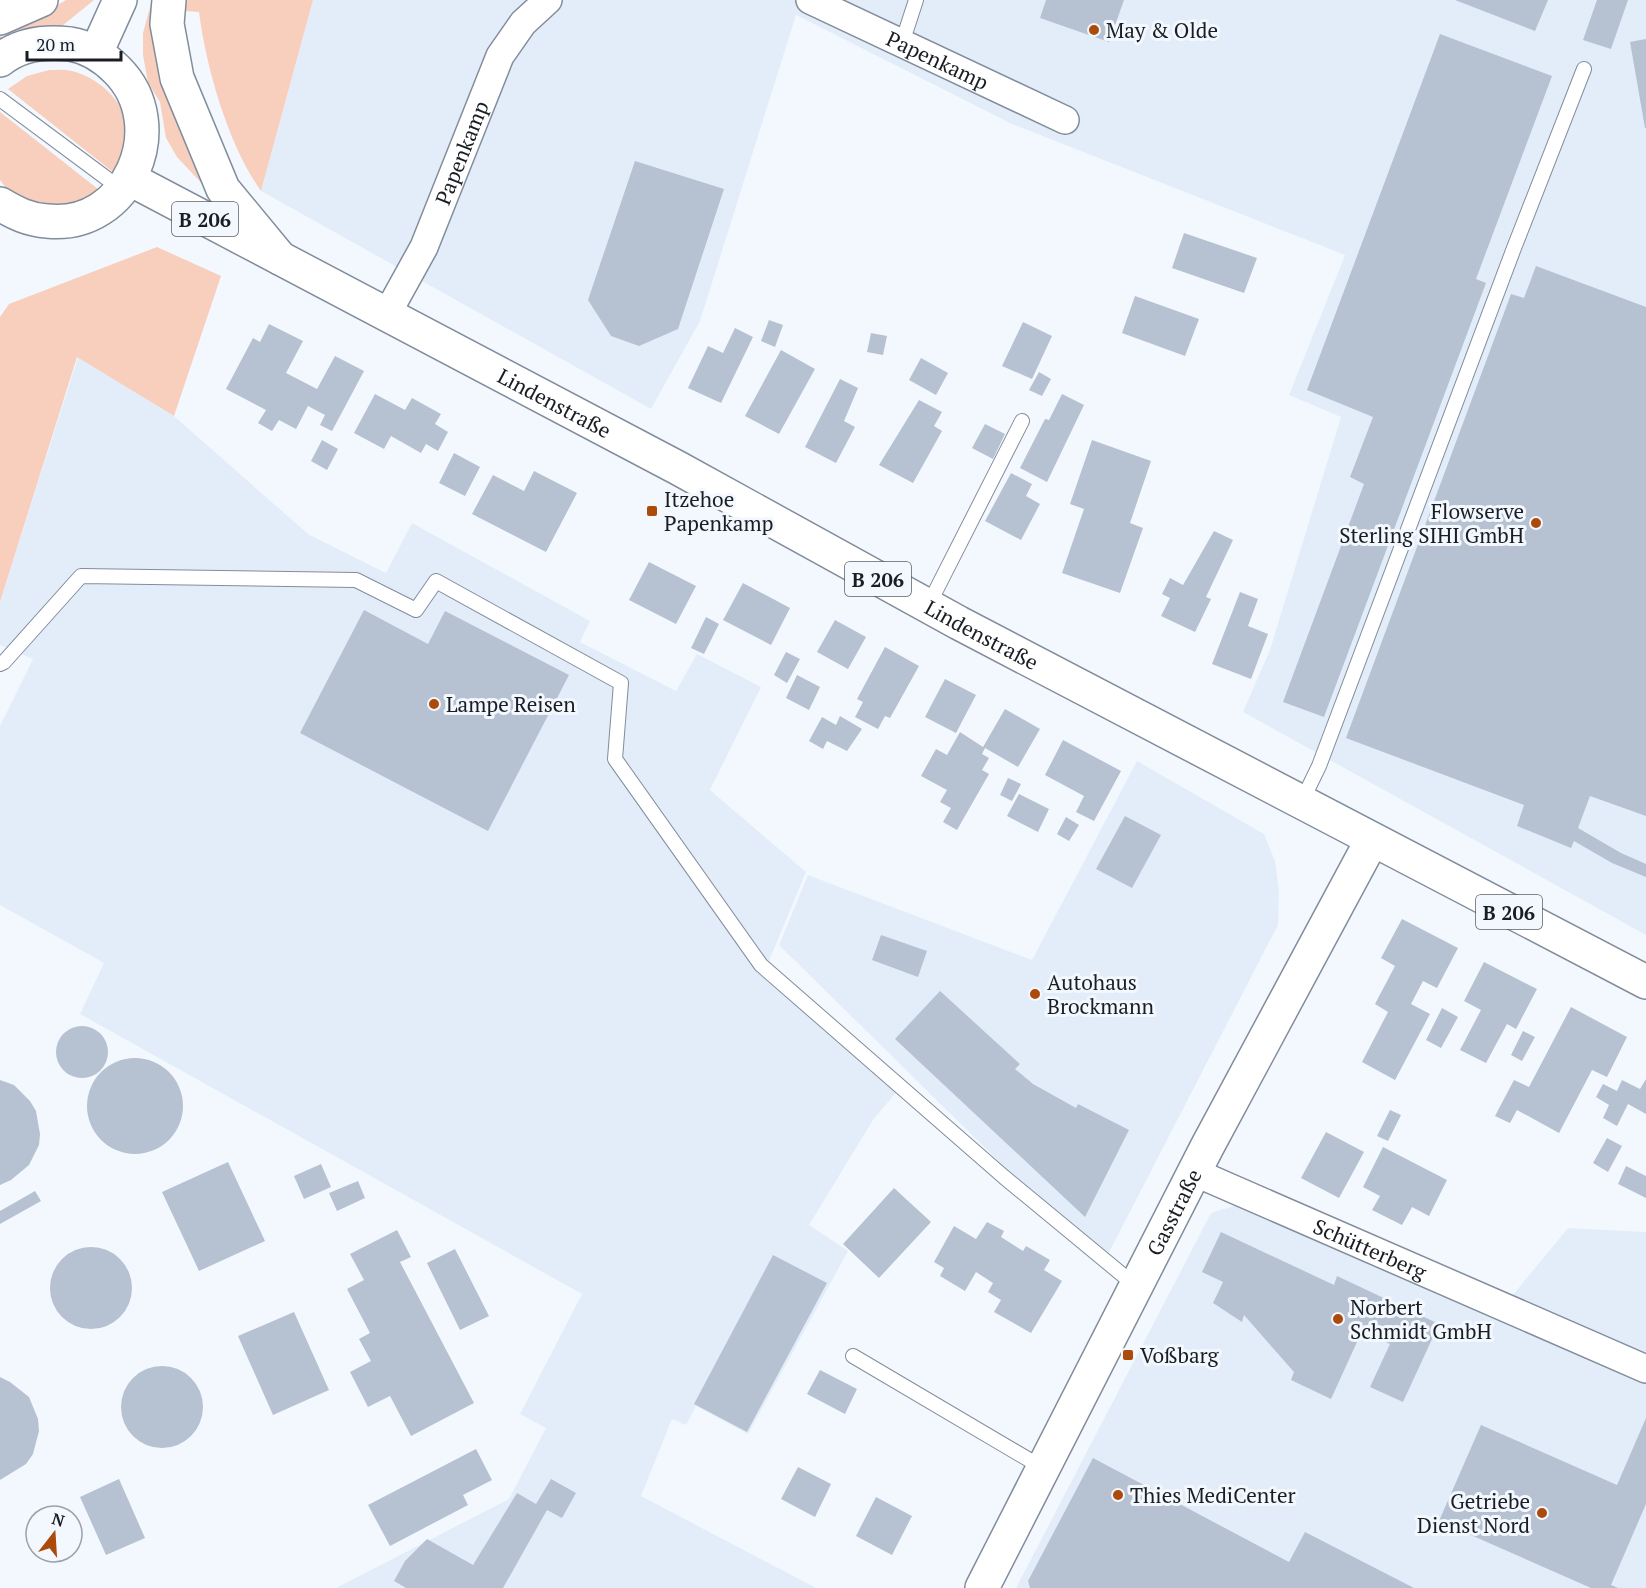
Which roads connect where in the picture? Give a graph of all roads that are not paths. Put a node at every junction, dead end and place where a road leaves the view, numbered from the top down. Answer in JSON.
{"nodes":[{"id":1,"x":42,"y":0,"type":"edge"},
{"id":2,"x":120,"y":0,"type":"edge"},
{"id":3,"x":169,"y":0,"type":"edge"},
{"id":4,"x":548,"y":0,"type":"edge"},
{"id":5,"x":810,"y":0,"type":"edge"},
{"id":6,"x":916,"y":0,"type":"edge"},
{"id":7,"x":0,"y":18,"type":"edge"},
{"id":8,"x":902,"y":43,"type":"junction"},
{"id":9,"x":96,"y":53,"type":"junction"},
{"id":10,"x":0,"y":60,"type":"edge"},
{"id":11,"x":1584,"y":69,"type":"dead end"},
{"id":12,"x":0,"y":99,"type":"edge"},
{"id":13,"x":1065,"y":120,"type":"dead end"},
{"id":14,"x":126,"y":184,"type":"junction"},
{"id":15,"x":0,"y":204,"type":"edge"},
{"id":16,"x":280,"y":258,"type":"junction"},
{"id":17,"x":387,"y":314,"type":"junction"},
{"id":18,"x":1022,"y":421,"type":"dead end"},
{"id":19,"x":928,"y":606,"type":"junction"},
{"id":20,"x":0,"y":663,"type":"edge"},
{"id":21,"x":1301,"y":803,"type":"junction"},
{"id":22,"x":1372,"y":840,"type":"junction"},
{"id":23,"x":1646,"y":982,"type":"edge"},
{"id":24,"x":1194,"y":1172,"type":"junction"},
{"id":25,"x":1137,"y":1287,"type":"junction"},
{"id":26,"x":854,"y":1356,"type":"dead end"},
{"id":27,"x":1646,"y":1369,"type":"edge"},
{"id":28,"x":1043,"y":1468,"type":"junction"},
{"id":29,"x":982,"y":1588,"type":"edge"}],
"edges":[{"from":1,"to":7,"type":"main road"},
{"from":2,"to":9,"type":"main road"},
{"from":3,"to":16,"type":"main road"},
{"from":4,"to":17,"type":"street","name":"Papenkamp"},
{"from":5,"to":8,"type":"street","name":"Papenkamp"},
{"from":6,"to":8,"type":"lane"},
{"from":8,"to":13,"type":"street","name":"Papenkamp"},
{"from":9,"to":10,"type":"main road"},
{"from":9,"to":14,"type":"main road"},
{"from":11,"to":21,"type":"lane"},
{"from":12,"to":14,"type":"lane"},
{"from":14,"to":15,"type":"main road"},
{"from":14,"to":16,"type":"main road","name":"Lindenstraße","number":"B 206"},
{"from":16,"to":17,"type":"main road","name":"Lindenstraße","number":"B 206"},
{"from":17,"to":19,"type":"main road","name":"Lindenstraße","number":"B 206"},
{"from":18,"to":19,"type":"lane"},
{"from":19,"to":21,"type":"main road","name":"Lindenstraße","number":"B 206"},
{"from":20,"to":25,"type":"lane"},
{"from":21,"to":22,"type":"main road","name":"Lindenstraße","number":"B 206"},
{"from":22,"to":23,"type":"main road","name":"Lindenstraße","number":"B 206"},
{"from":22,"to":24,"type":"main road","name":"Gasstraße"},
{"from":24,"to":25,"type":"main road","name":"Gasstraße"},
{"from":24,"to":27,"type":"street","name":"Schütterberg"},
{"from":25,"to":28,"type":"main road","name":"Gasstraße"},
{"from":26,"to":28,"type":"lane"},
{"from":28,"to":29,"type":"main road","name":"Gasstraße"}]}
